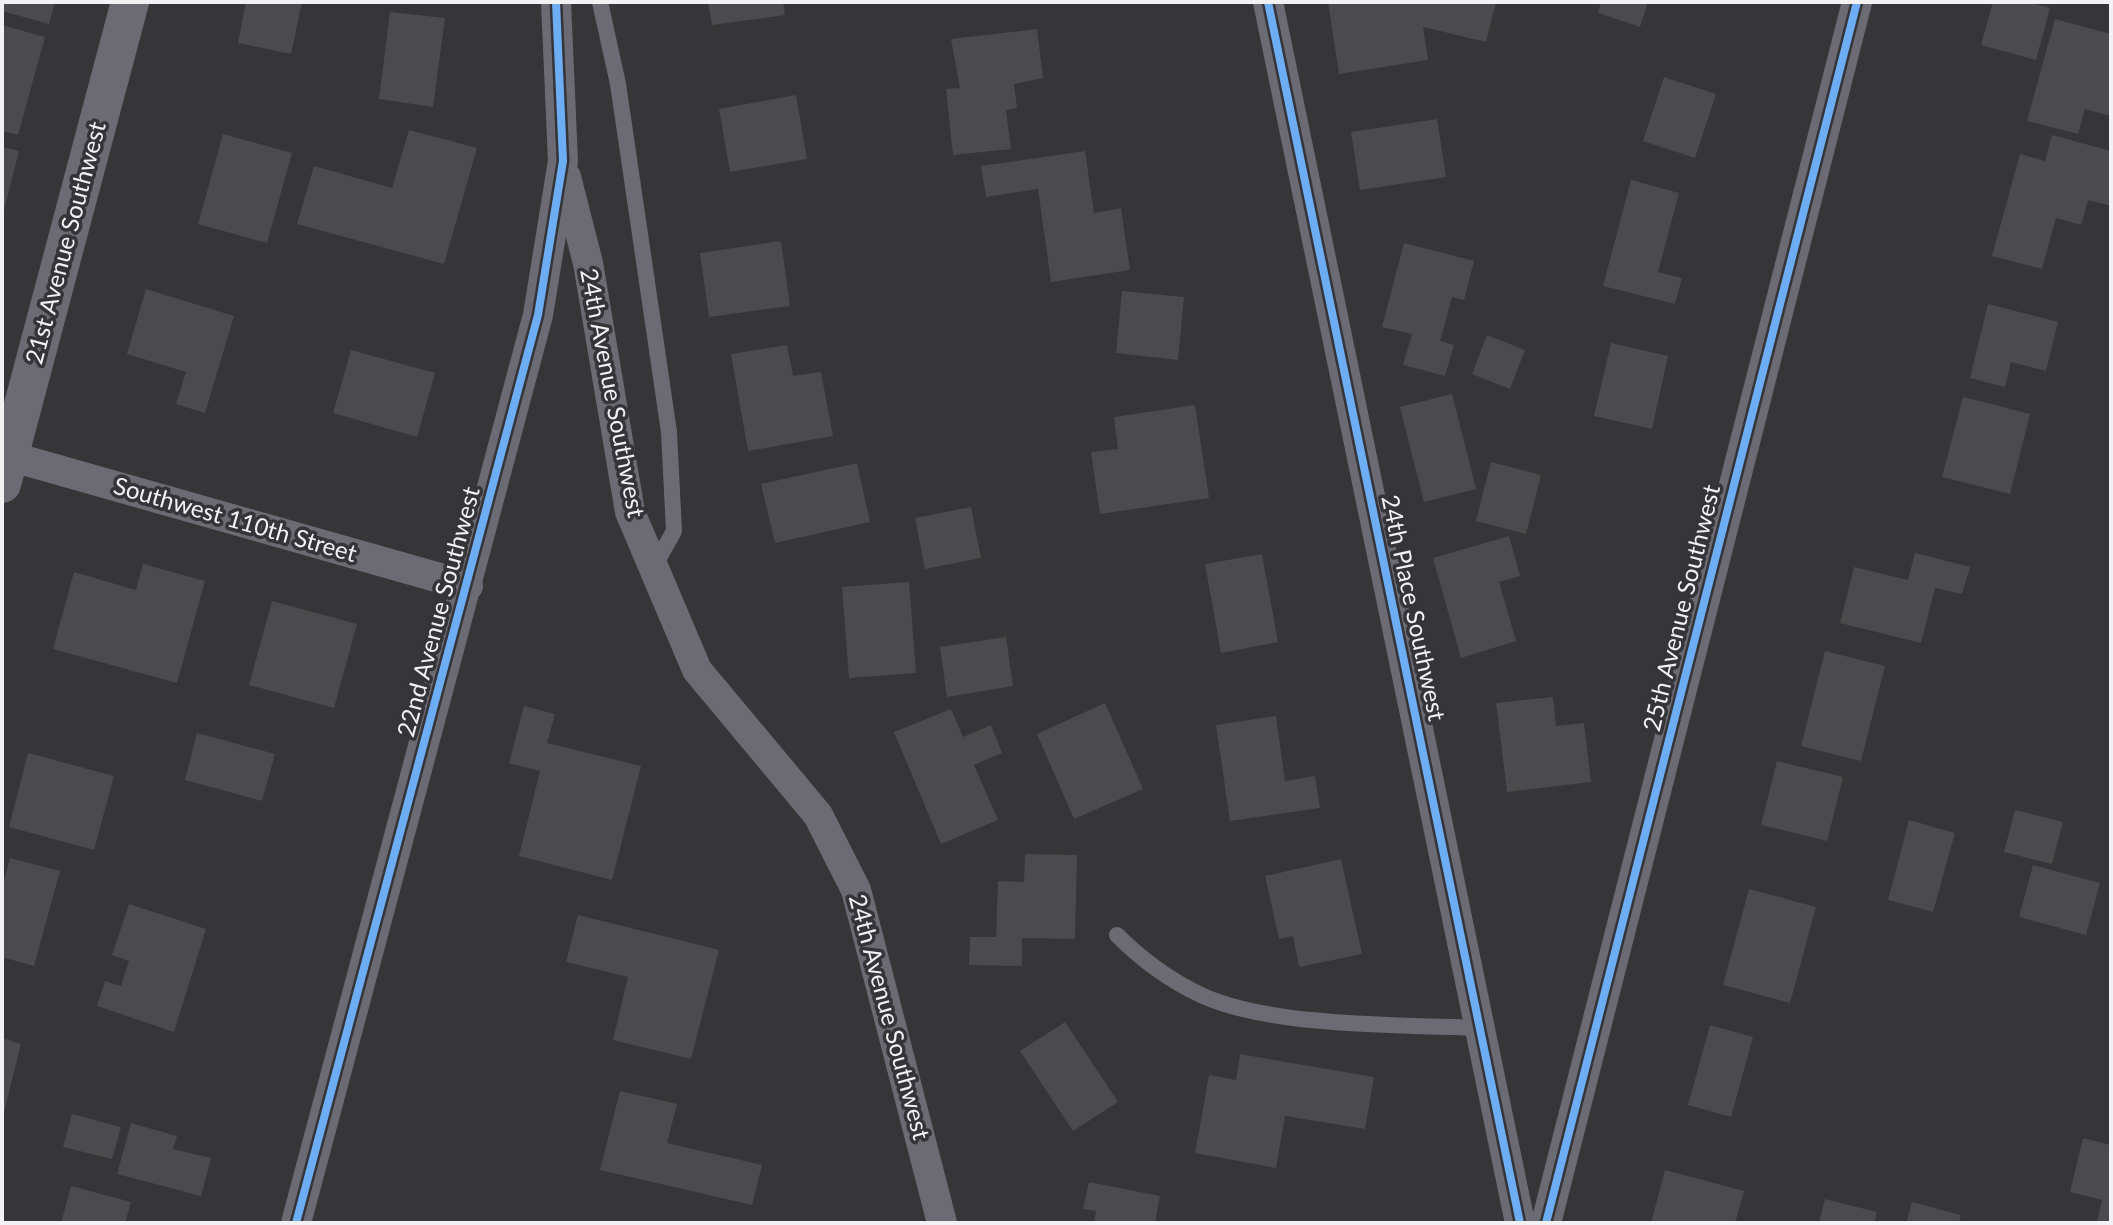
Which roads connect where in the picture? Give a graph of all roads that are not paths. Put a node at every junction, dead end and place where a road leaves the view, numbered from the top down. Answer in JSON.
{"nodes":[{"id":1,"x":130,"y":2,"type":"edge"},
{"id":2,"x":556,"y":2,"type":"edge"},
{"id":3,"x":600,"y":2,"type":"edge"},
{"id":4,"x":1268,"y":2,"type":"edge"},
{"id":5,"x":1857,"y":2,"type":"edge"},
{"id":6,"x":563,"y":161,"type":"junction"},
{"id":7,"x":5,"y":465,"type":"edge"},
{"id":8,"x":654,"y":567,"type":"junction"},
{"id":9,"x":468,"y":586,"type":"junction"},
{"id":10,"x":1117,"y":935,"type":"dead end"},
{"id":11,"x":1480,"y":1028,"type":"junction"},
{"id":12,"x":296,"y":1223,"type":"edge"},
{"id":13,"x":942,"y":1223,"type":"edge"},
{"id":14,"x":1520,"y":1223,"type":"edge"},
{"id":15,"x":1546,"y":1223,"type":"edge"}],
"edges":[{"from":1,"to":7,"type":"street","name":"21st Avenue Southwest"},
{"from":2,"to":6,"type":"street","name":"22nd Avenue Southwest"},
{"from":3,"to":8,"type":"lane"},
{"from":4,"to":11,"type":"street","name":"24th Place Southwest"},
{"from":5,"to":15,"type":"street","name":"25th Avenue Southwest"},
{"from":6,"to":8,"type":"street","name":"24th Avenue Southwest"},
{"from":6,"to":9,"type":"street","name":"22nd Avenue Southwest"},
{"from":7,"to":9,"type":"street","name":"Southwest 110th Street"},
{"from":8,"to":13,"type":"street","name":"24th Avenue Southwest"},
{"from":9,"to":12,"type":"street","name":"22nd Avenue Southwest"},
{"from":10,"to":11,"type":"lane"},
{"from":11,"to":14,"type":"street","name":"24th Place Southwest"}]}
